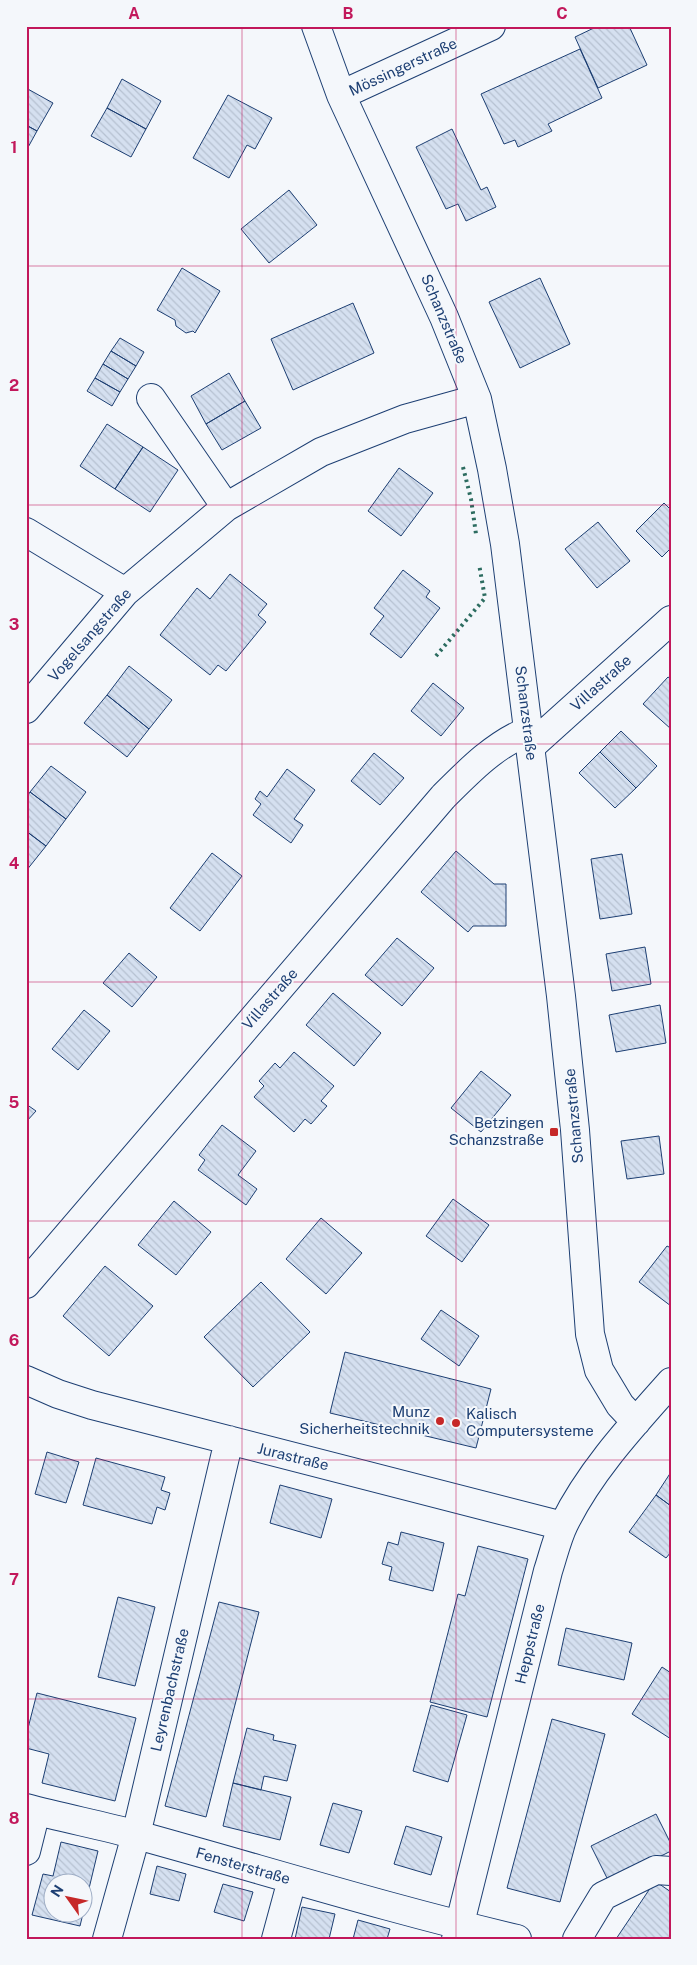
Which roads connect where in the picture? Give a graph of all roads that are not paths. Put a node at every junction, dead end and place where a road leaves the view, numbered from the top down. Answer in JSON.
{"nodes":[{"id":1,"x":308,"y":26,"type":"edge"},
{"id":2,"x":316,"y":26,"type":"edge"},
{"id":3,"x":491,"y":26,"type":"edge"},
{"id":4,"x":341,"y":95,"type":"junction"},
{"id":5,"x":151,"y":398,"type":"dead end"},
{"id":6,"x":478,"y":398,"type":"junction"},
{"id":7,"x":226,"y":507,"type":"junction"},
{"id":8,"x":26,"y":532,"type":"edge"},
{"id":9,"x":125,"y":592,"type":"junction"},
{"id":10,"x":671,"y":620,"type":"edge"},
{"id":11,"x":26,"y":709,"type":"edge"},
{"id":12,"x":529,"y":739,"type":"junction"},
{"id":13,"x":26,"y":1284,"type":"edge"},
{"id":14,"x":26,"y":1380,"type":"edge"},
{"id":15,"x":671,"y":1382,"type":"edge"},
{"id":16,"x":636,"y":1422,"type":"junction"},
{"id":17,"x":229,"y":1440,"type":"junction"},
{"id":18,"x":563,"y":1526,"type":"junction"},
{"id":19,"x":31,"y":1810,"type":"edge"},
{"id":20,"x":136,"y":1835,"type":"junction"},
{"id":21,"x":26,"y":1851,"type":"edge"},
{"id":22,"x":671,"y":1871,"type":"edge"},
{"id":23,"x":292,"y":1880,"type":"junction"},
{"id":24,"x":458,"y":1932,"type":"edge"},
{"id":25,"x":107,"y":1939,"type":"edge"},
{"id":26,"x":276,"y":1939,"type":"edge"},
{"id":27,"x":517,"y":1939,"type":"edge"},
{"id":28,"x":576,"y":1939,"type":"edge"}],
"edges":[{"from":1,"to":2,"type":"street"},
{"from":2,"to":4,"type":"street","name":"Schanzstraße"},
{"from":3,"to":4,"type":"street","name":"Mössingerstraße"},
{"from":4,"to":6,"type":"street","name":"Schanzstraße"},
{"from":5,"to":7,"type":"street"},
{"from":6,"to":7,"type":"street","name":"Vogelsangstraße"},
{"from":6,"to":12,"type":"street","name":"Schanzstraße"},
{"from":7,"to":9,"type":"street","name":"Vogelsangstraße"},
{"from":8,"to":9,"type":"street"},
{"from":9,"to":11,"type":"street","name":"Vogelsangstraße"},
{"from":10,"to":12,"type":"street","name":"Villastraße"},
{"from":12,"to":13,"type":"street","name":"Villastraße"},
{"from":12,"to":16,"type":"street","name":"Schanzstraße"},
{"from":14,"to":17,"type":"street","name":"Jurastraße"},
{"from":15,"to":16,"type":"street","name":"Heppstraße"},
{"from":16,"to":18,"type":"street","name":"Heppstraße"},
{"from":17,"to":18,"type":"street","name":"Jurastraße"},
{"from":17,"to":20,"type":"street","name":"Leyrenbachstraße"},
{"from":18,"to":24,"type":"street","name":"Heppstraße"},
{"from":19,"to":20,"type":"street","name":"Fensterstraße"},
{"from":19,"to":21,"type":"street"},
{"from":20,"to":23,"type":"street","name":"Fensterstraße"},
{"from":20,"to":25,"type":"street","name":"Leyrenbachstraße"},
{"from":22,"to":28,"type":"street"},
{"from":23,"to":24,"type":"street","name":"Fensterstraße"},
{"from":23,"to":26,"type":"street"},
{"from":24,"to":27,"type":"street","name":"Fensterstraße"}]}
